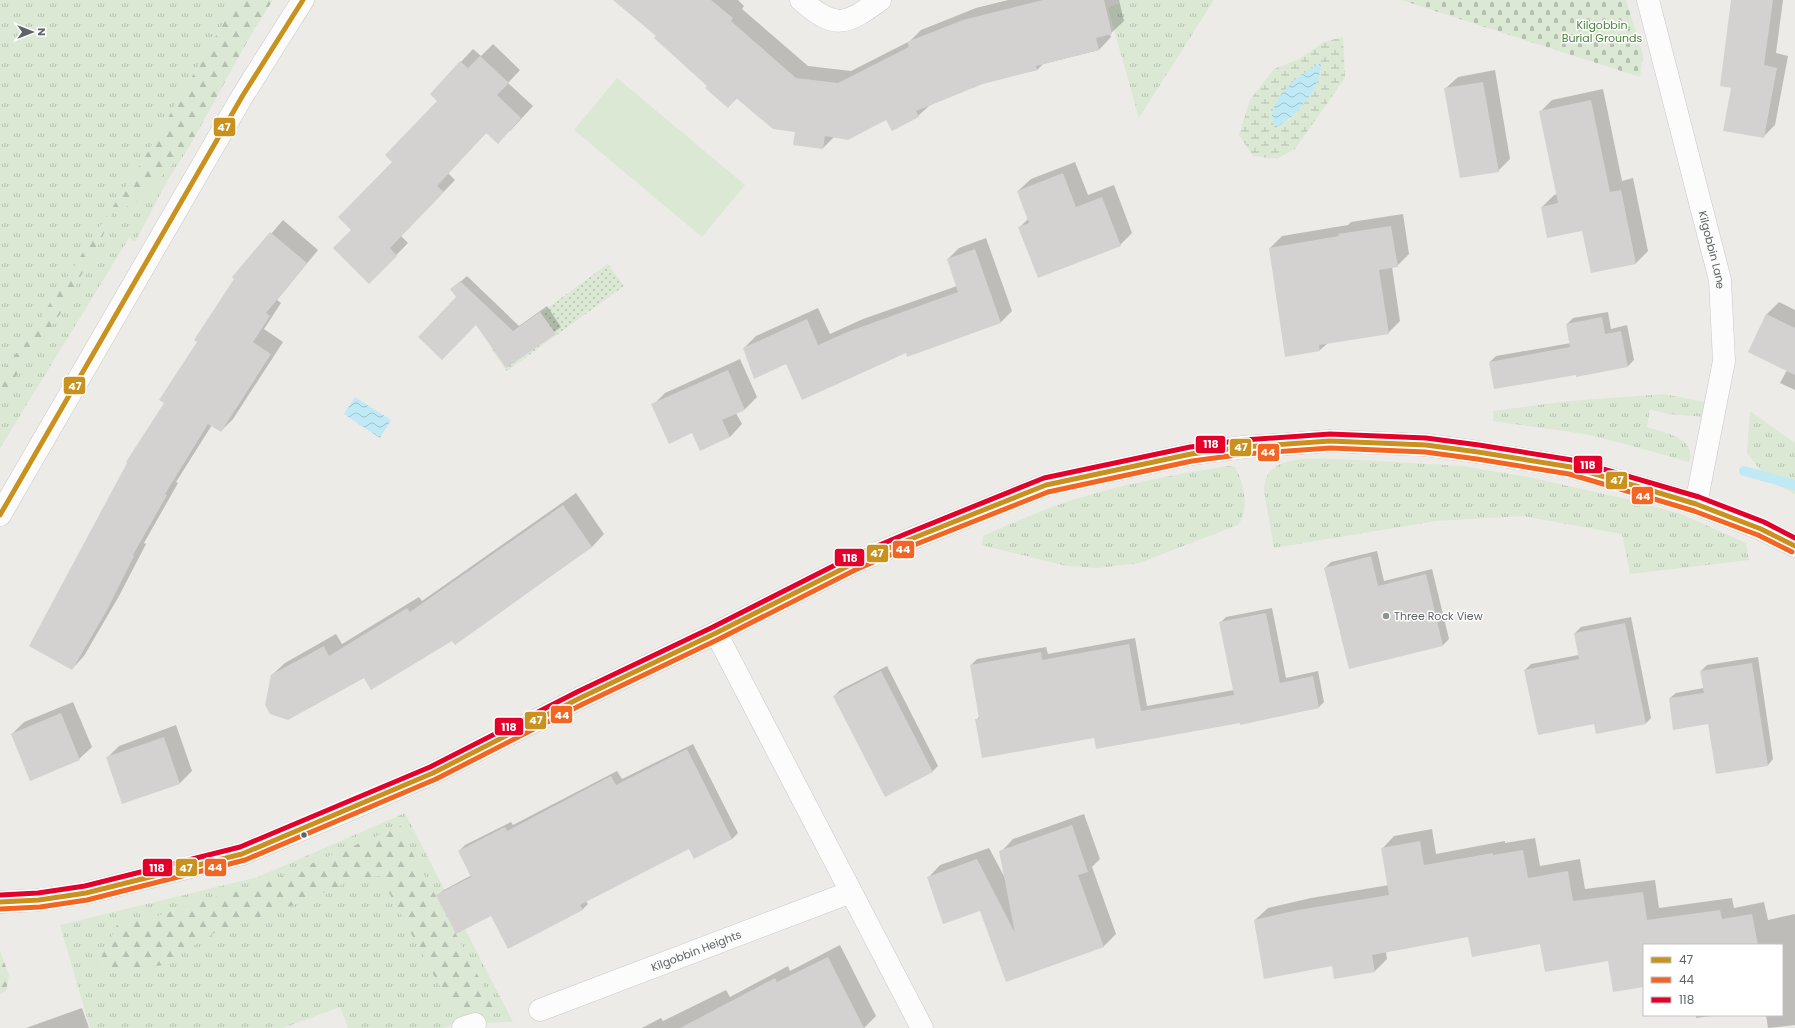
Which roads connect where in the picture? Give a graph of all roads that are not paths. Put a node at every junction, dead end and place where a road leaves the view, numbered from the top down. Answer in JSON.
{"nodes":[{"id":1,"x":303,"y":0,"type":"edge"},
{"id":2,"x":801,"y":0,"type":"edge"},
{"id":3,"x":880,"y":0,"type":"edge"},
{"id":4,"x":1648,"y":0,"type":"edge"},
{"id":5,"x":1696,"y":504,"type":"junction"},
{"id":6,"x":0,"y":515,"type":"edge"},
{"id":7,"x":1795,"y":546,"type":"edge"},
{"id":8,"x":716,"y":633,"type":"junction"},
{"id":9,"x":851,"y":892,"type":"junction"},
{"id":10,"x":0,"y":902,"type":"edge"},
{"id":11,"x":540,"y":1010,"type":"dead end"},
{"id":12,"x":922,"y":1028,"type":"edge"}],
"edges":[{"from":1,"to":6,"type":"street"},
{"from":2,"to":3,"type":"street"},
{"from":4,"to":5,"type":"street","name":"Kilgobbin Lane"},
{"from":5,"to":7,"type":"street"},
{"from":5,"to":8,"type":"street"},
{"from":8,"to":9,"type":"street"},
{"from":8,"to":10,"type":"street"},
{"from":9,"to":11,"type":"street","name":"Kilgobbin Heights"},
{"from":9,"to":12,"type":"street"}]}
